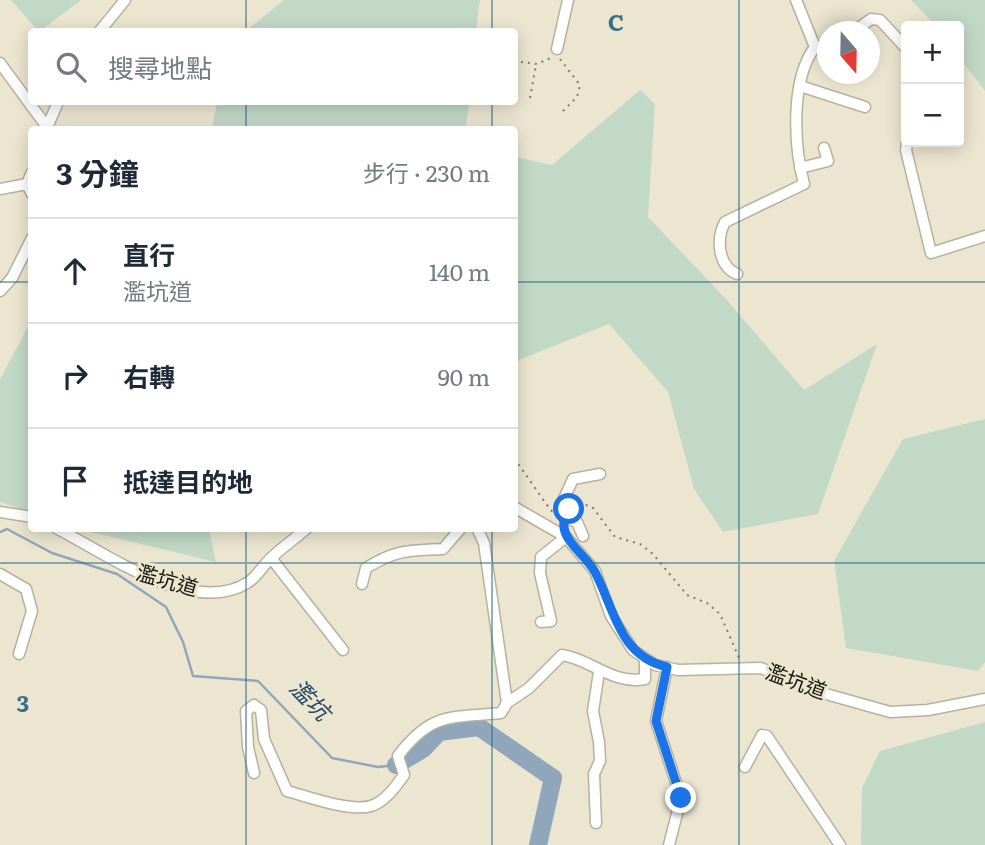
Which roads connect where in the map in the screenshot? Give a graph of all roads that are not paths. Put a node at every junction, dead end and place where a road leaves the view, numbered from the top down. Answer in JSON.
{"nodes":[{"id":1,"x":125,"y":0,"type":"edge"},
{"id":2,"x":568,"y":0,"type":"edge"},
{"id":3,"x":796,"y":0,"type":"edge"},
{"id":4,"x":868,"y":21,"type":"edge"},
{"id":5,"x":102,"y":28,"type":"edge"},
{"id":6,"x":901,"y":43,"type":"edge"},
{"id":7,"x":815,"y":47,"type":"joint"},
{"id":8,"x":557,"y":49,"type":"dead end"},
{"id":9,"x":0,"y":63,"type":"edge"},
{"id":10,"x":800,"y":86,"type":"junction"},
{"id":11,"x":28,"y":103,"type":"edge"},
{"id":12,"x":30,"y":105,"type":"edge"},
{"id":13,"x":57,"y":105,"type":"edge"},
{"id":14,"x":865,"y":107,"type":"dead end"},
{"id":15,"x":45,"y":126,"type":"edge"},
{"id":16,"x":47,"y":126,"type":"edge"},
{"id":17,"x":906,"y":147,"type":"edge"},
{"id":18,"x":824,"y":148,"type":"dead end"},
{"id":19,"x":800,"y":168,"type":"junction"},
{"id":20,"x":0,"y":189,"type":"edge"},
{"id":21,"x":28,"y":189,"type":"edge"},
{"id":22,"x":985,"y":236,"type":"edge"},
{"id":23,"x":28,"y":246,"type":"edge"},
{"id":24,"x":737,"y":274,"type":"dead end"},
{"id":25,"x":0,"y":291,"type":"edge"},
{"id":26,"x":600,"y":474,"type":"dead end"},
{"id":27,"x":518,"y":509,"type":"edge"},
{"id":28,"x":0,"y":512,"type":"edge"},
{"id":29,"x":28,"y":516,"type":"edge"},
{"id":30,"x":63,"y":532,"type":"edge"},
{"id":31,"x":302,"y":532,"type":"edge"},
{"id":32,"x":458,"y":532,"type":"edge"},
{"id":33,"x":479,"y":532,"type":"edge"},
{"id":34,"x":583,"y":536,"type":"dead end"},
{"id":35,"x":566,"y":537,"type":"junction"},
{"id":36,"x":271,"y":558,"type":"junction"},
{"id":37,"x":0,"y":574,"type":"edge"},
{"id":38,"x":362,"y":584,"type":"dead end"},
{"id":39,"x":541,"y":622,"type":"dead end"},
{"id":40,"x":343,"y":650,"type":"dead end"},
{"id":41,"x":19,"y":654,"type":"dead end"},
{"id":42,"x":645,"y":660,"type":"junction"},
{"id":43,"x":667,"y":667,"type":"junction"},
{"id":44,"x":599,"y":672,"type":"junction"},
{"id":45,"x":985,"y":699,"type":"edge"},
{"id":46,"x":507,"y":703,"type":"junction"},
{"id":47,"x":745,"y":767,"type":"dead end"},
{"id":48,"x":254,"y":773,"type":"dead end"},
{"id":49,"x":596,"y":823,"type":"dead end"},
{"id":50,"x":669,"y":845,"type":"edge"},
{"id":51,"x":840,"y":845,"type":"edge"}],
"edges":[{"from":1,"to":5,"type":"street"},
{"from":2,"to":8,"type":"street"},
{"from":3,"to":7,"type":"street"},
{"from":4,"to":6,"type":"street"},
{"from":7,"to":10,"type":"street"},
{"from":9,"to":11,"type":"street"},
{"from":10,"to":14,"type":"street"},
{"from":10,"to":19,"type":"street"},
{"from":12,"to":15,"type":"street"},
{"from":13,"to":16,"type":"street"},
{"from":17,"to":22,"type":"street"},
{"from":18,"to":19,"type":"street"},
{"from":19,"to":24,"type":"street"},
{"from":20,"to":21,"type":"street"},
{"from":23,"to":25,"type":"street"},
{"from":26,"to":34,"type":"street"},
{"from":27,"to":35,"type":"street"},
{"from":28,"to":29,"type":"street"},
{"from":30,"to":36,"type":"street","name":"濫坑道"},
{"from":31,"to":36,"type":"street","name":"濫坑道"},
{"from":32,"to":38,"type":"street"},
{"from":33,"to":46,"type":"street"},
{"from":35,"to":39,"type":"street"},
{"from":35,"to":42,"type":"street"},
{"from":36,"to":40,"type":"street"},
{"from":37,"to":41,"type":"street"},
{"from":42,"to":43,"type":"street","name":"濫坑道"},
{"from":42,"to":44,"type":"street"},
{"from":43,"to":45,"type":"street","name":"濫坑道"},
{"from":43,"to":50,"type":"street"},
{"from":44,"to":46,"type":"street"},
{"from":44,"to":49,"type":"street"},
{"from":46,"to":48,"type":"street"},
{"from":47,"to":51,"type":"street"}]}
